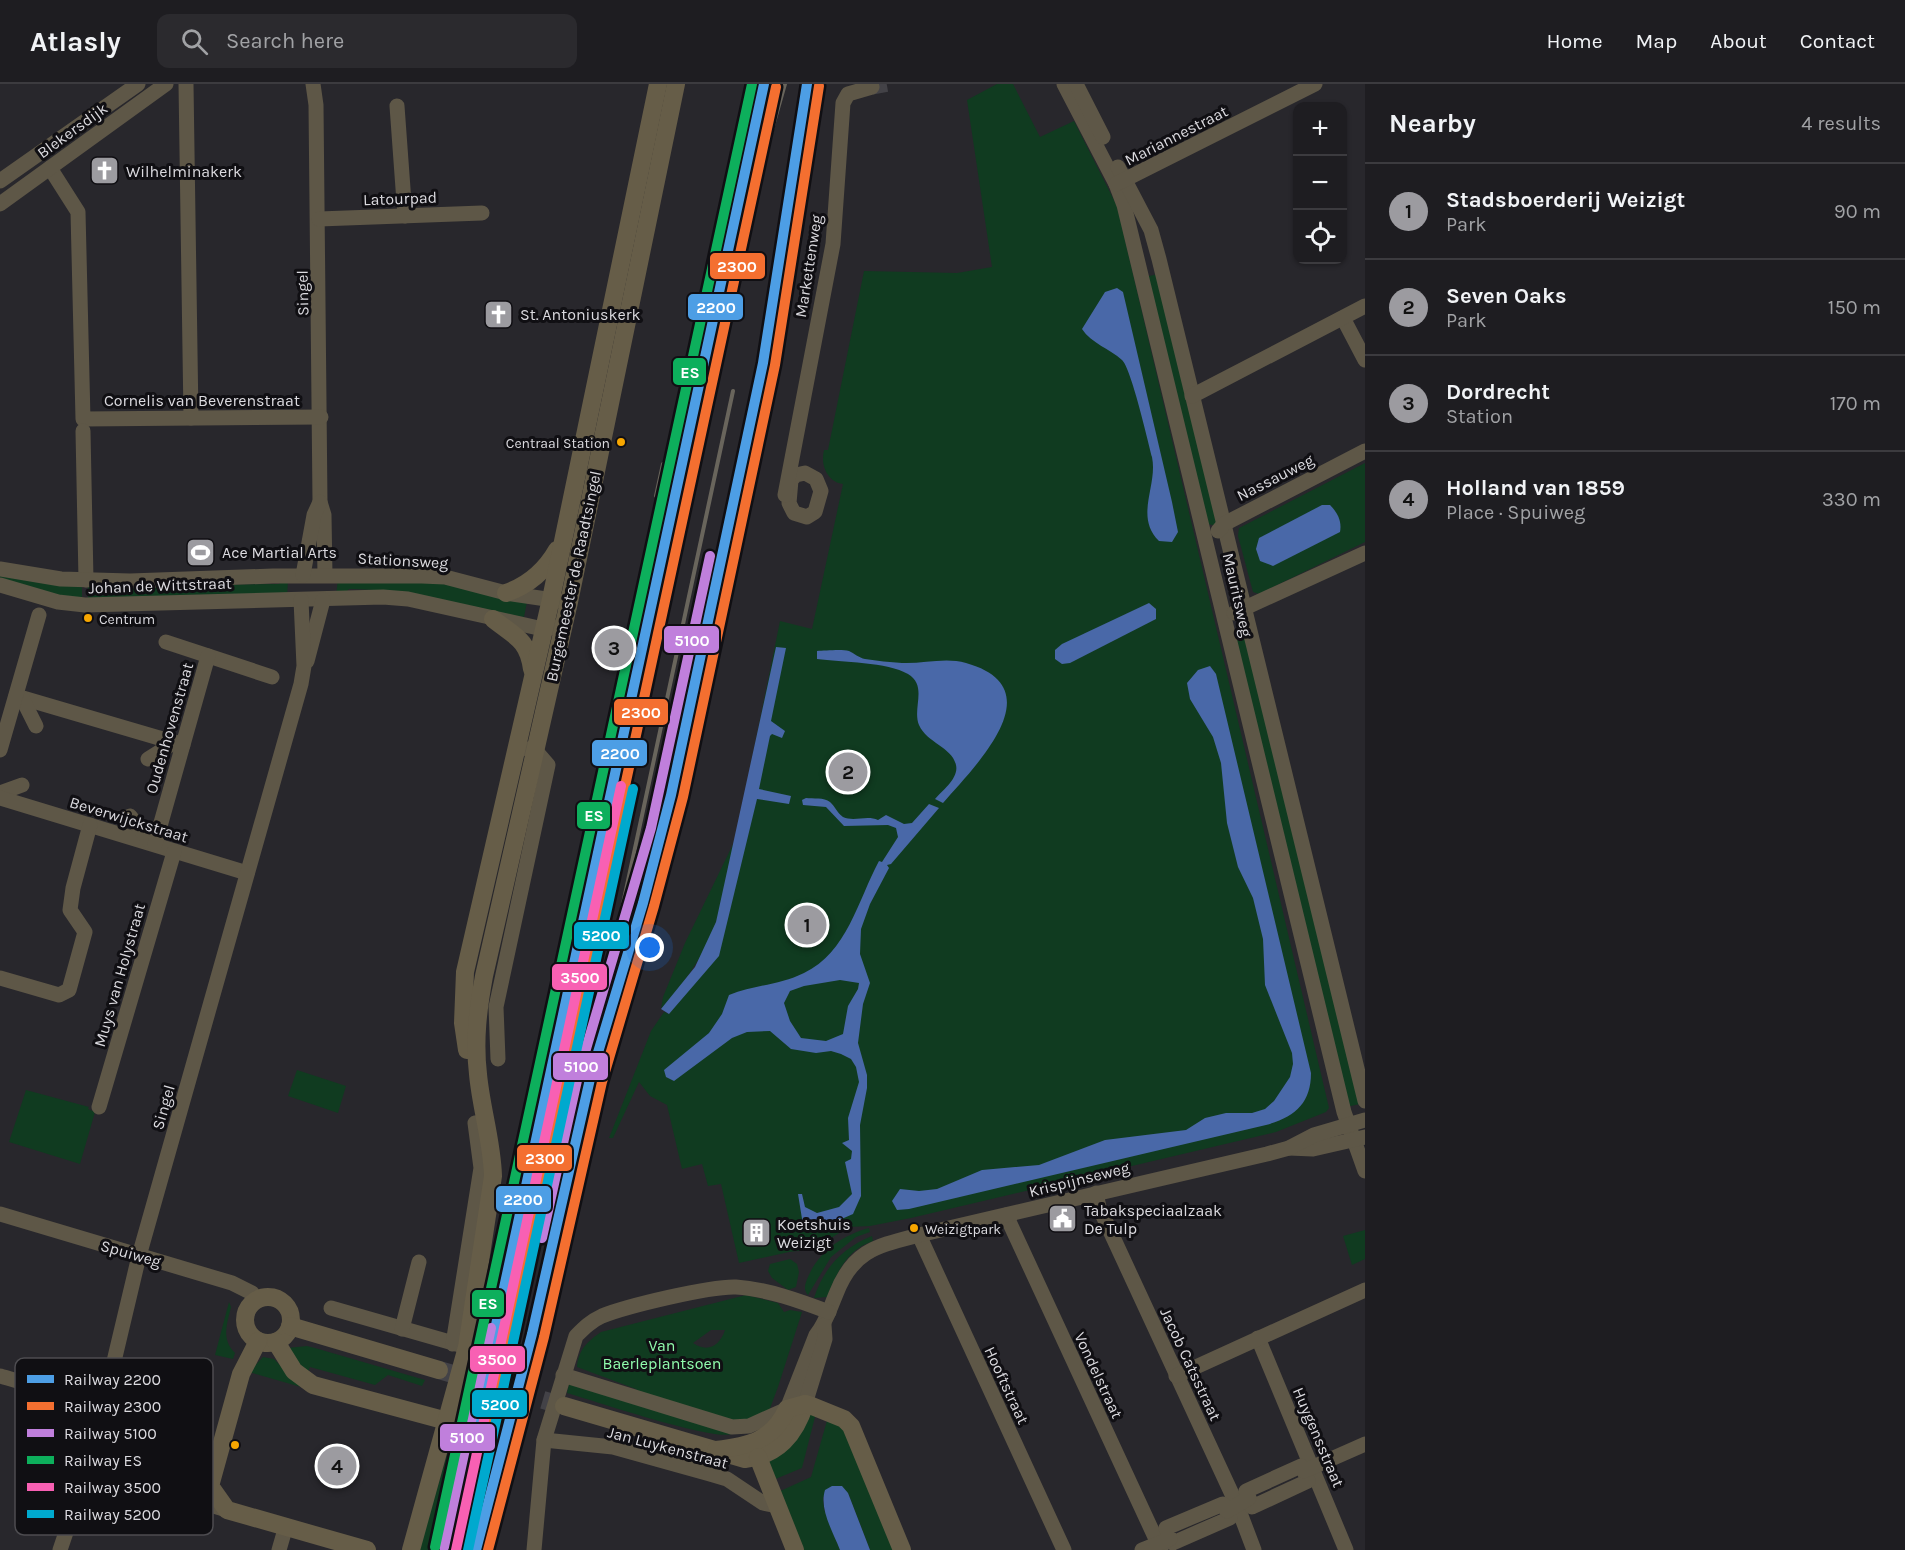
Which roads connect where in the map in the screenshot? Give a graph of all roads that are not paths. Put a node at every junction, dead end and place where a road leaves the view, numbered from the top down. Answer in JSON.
{"nodes":[{"id":1,"x":138,"y":84,"type":"edge"},
{"id":2,"x":166,"y":84,"type":"edge"},
{"id":3,"x":186,"y":84,"type":"edge"},
{"id":4,"x":313,"y":84,"type":"edge"},
{"id":5,"x":658,"y":84,"type":"edge"},
{"id":6,"x":676,"y":84,"type":"edge"},
{"id":7,"x":1064,"y":84,"type":"edge"},
{"id":8,"x":1076,"y":84,"type":"edge"},
{"id":9,"x":1315,"y":84,"type":"edge"},
{"id":10,"x":863,"y":87,"type":"edge"},
{"id":11,"x":117,"y":90,"type":"edge"},
{"id":12,"x":397,"y":106,"type":"dead end"},
{"id":13,"x":131,"y":110,"type":"junction"},
{"id":14,"x":50,"y":168,"type":"junction"},
{"id":15,"x":0,"y":181,"type":"edge"},
{"id":16,"x":1121,"y":182,"type":"junction"},
{"id":17,"x":0,"y":204,"type":"edge"},
{"id":18,"x":482,"y":213,"type":"dead end"},
{"id":19,"x":405,"y":216,"type":"junction"},
{"id":20,"x":319,"y":219,"type":"junction"},
{"id":21,"x":1365,"y":306,"type":"edge"},
{"id":22,"x":1343,"y":318,"type":"junction"},
{"id":23,"x":1365,"y":360,"type":"edge"},
{"id":24,"x":1192,"y":396,"type":"junction"},
{"id":25,"x":321,"y":417,"type":"junction"},
{"id":26,"x":191,"y":418,"type":"junction"},
{"id":27,"x":83,"y":425,"type":"junction"},
{"id":28,"x":1365,"y":451,"type":"edge"},
{"id":29,"x":790,"y":460,"type":"junction"},
{"id":30,"x":785,"y":495,"type":"dead end"},
{"id":31,"x":821,"y":497,"type":"dead end"},
{"id":32,"x":320,"y":502,"type":"junction"},
{"id":33,"x":1224,"y":524,"type":"junction"},
{"id":34,"x":562,"y":540,"type":"junction"},
{"id":35,"x":1208,"y":543,"type":"junction"},
{"id":36,"x":1365,"y":553,"type":"edge"},
{"id":37,"x":0,"y":569,"type":"edge"},
{"id":38,"x":303,"y":575,"type":"junction"},
{"id":39,"x":325,"y":575,"type":"junction"},
{"id":40,"x":86,"y":580,"type":"junction"},
{"id":41,"x":0,"y":585,"type":"edge"},
{"id":42,"x":506,"y":593,"type":"junction"},
{"id":43,"x":550,"y":599,"type":"junction"},
{"id":44,"x":301,"y":600,"type":"junction"},
{"id":45,"x":323,"y":600,"type":"junction"},
{"id":46,"x":569,"y":602,"type":"junction"},
{"id":47,"x":1244,"y":610,"type":"junction"},
{"id":48,"x":39,"y":615,"type":"dead end"},
{"id":49,"x":1224,"y":615,"type":"junction"},
{"id":50,"x":493,"y":619,"type":"junction"},
{"id":51,"x":564,"y":625,"type":"junction"},
{"id":52,"x":543,"y":628,"type":"junction"},
{"id":53,"x":166,"y":642,"type":"dead end"},
{"id":54,"x":208,"y":656,"type":"junction"},
{"id":55,"x":304,"y":666,"type":"junction"},
{"id":56,"x":272,"y":677,"type":"dead end"},
{"id":57,"x":532,"y":683,"type":"junction"},
{"id":58,"x":19,"y":697,"type":"junction"},
{"id":59,"x":36,"y":726,"type":"dead end"},
{"id":60,"x":179,"y":744,"type":"junction"},
{"id":61,"x":526,"y":749,"type":"junction"},
{"id":62,"x":0,"y":750,"type":"edge"},
{"id":63,"x":148,"y":759,"type":"dead end"},
{"id":64,"x":22,"y":784,"type":"dead end"},
{"id":65,"x":0,"y":793,"type":"edge"},
{"id":66,"x":0,"y":798,"type":"edge"},
{"id":67,"x":130,"y":816,"type":"dead end"},
{"id":68,"x":90,"y":825,"type":"junction"},
{"id":69,"x":152,"y":843,"type":"junction"},
{"id":70,"x":174,"y":852,"type":"junction"},
{"id":71,"x":247,"y":873,"type":"junction"},
{"id":72,"x":0,"y":978,"type":"edge"},
{"id":73,"x":472,"y":1058,"type":"junction"},
{"id":74,"x":1365,"y":1101,"type":"edge"},
{"id":75,"x":99,"y":1107,"type":"dead end"},
{"id":76,"x":1365,"y":1120,"type":"edge"},
{"id":77,"x":1347,"y":1125,"type":"junction"},
{"id":78,"x":1359,"y":1139,"type":"edge"},
{"id":79,"x":1289,"y":1148,"type":"junction"},
{"id":80,"x":1365,"y":1171,"type":"edge"},
{"id":81,"x":1096,"y":1193,"type":"junction"},
{"id":82,"x":0,"y":1214,"type":"edge"},
{"id":83,"x":1006,"y":1215,"type":"junction"},
{"id":84,"x":919,"y":1235,"type":"junction"},
{"id":85,"x":139,"y":1256,"type":"junction"},
{"id":86,"x":419,"y":1262,"type":"dead end"},
{"id":87,"x":1365,"y":1290,"type":"edge"},
{"id":88,"x":256,"y":1300,"type":"junction"},
{"id":89,"x":331,"y":1308,"type":"dead end"},
{"id":90,"x":826,"y":1319,"type":"junction"},
{"id":91,"x":290,"y":1326,"type":"junction"},
{"id":92,"x":402,"y":1329,"type":"junction"},
{"id":93,"x":1258,"y":1338,"type":"junction"},
{"id":94,"x":267,"y":1341,"type":"junction"},
{"id":95,"x":460,"y":1345,"type":"junction"},
{"id":96,"x":115,"y":1358,"type":"edge"},
{"id":97,"x":439,"y":1370,"type":"tunnel mouth"},
{"id":98,"x":563,"y":1375,"type":"junction"},
{"id":99,"x":0,"y":1376,"type":"edge"},
{"id":100,"x":1176,"y":1376,"type":"junction"},
{"id":101,"x":15,"y":1381,"type":"edge"},
{"id":102,"x":564,"y":1406,"type":"tunnel mouth"},
{"id":103,"x":796,"y":1407,"type":"junction"},
{"id":104,"x":440,"y":1419,"type":"junction"},
{"id":105,"x":544,"y":1440,"type":"junction"},
{"id":106,"x":1365,"y":1444,"type":"edge"},
{"id":107,"x":716,"y":1450,"type":"junction"},
{"id":108,"x":758,"y":1457,"type":"junction"},
{"id":109,"x":1308,"y":1469,"type":"junction"},
{"id":110,"x":213,"y":1475,"type":"edge"},
{"id":111,"x":213,"y":1490,"type":"edge"},
{"id":112,"x":1238,"y":1505,"type":"junction"},
{"id":113,"x":213,"y":1506,"type":"edge"},
{"id":114,"x":777,"y":1506,"type":"junction"},
{"id":115,"x":227,"y":1510,"type":"junction"},
{"id":116,"x":286,"y":1526,"type":"junction"},
{"id":117,"x":65,"y":1535,"type":"edge"},
{"id":118,"x":1163,"y":1544,"type":"edge"},
{"id":119,"x":60,"y":1550,"type":"edge"},
{"id":120,"x":279,"y":1550,"type":"edge"},
{"id":121,"x":367,"y":1550,"type":"edge"},
{"id":122,"x":411,"y":1550,"type":"edge"},
{"id":123,"x":534,"y":1550,"type":"edge"},
{"id":124,"x":795,"y":1550,"type":"edge"},
{"id":125,"x":902,"y":1550,"type":"edge"},
{"id":126,"x":1064,"y":1550,"type":"edge"},
{"id":127,"x":1142,"y":1550,"type":"edge"},
{"id":128,"x":1254,"y":1550,"type":"edge"},
{"id":129,"x":1346,"y":1550,"type":"edge"}],
"edges":[{"from":1,"to":11,"type":"street","name":"Blekersdijk"},
{"from":2,"to":13,"type":"street","name":"Blekersdijk"},
{"from":3,"to":26,"type":"street"},
{"from":4,"to":20,"type":"street","name":"Singel"},
{"from":5,"to":34,"type":"main road","name":"Burgemeester de Raadtsingel"},
{"from":6,"to":46,"type":"main road","name":"Burgemeester de Raadtsingel"},
{"from":7,"to":16,"type":"street","name":"Mauritsweg"},
{"from":8,"to":16,"type":"street","name":"Mauritsweg"},
{"from":9,"to":16,"type":"street","name":"Mariannestraat"},
{"from":10,"to":29,"type":"street","name":"Markettenweg"},
{"from":11,"to":13,"type":"street"},
{"from":11,"to":15,"type":"street","name":"Blekersdijk"},
{"from":12,"to":19,"type":"street"},
{"from":13,"to":14,"type":"street","name":"Blekersdijk"},
{"from":14,"to":17,"type":"street","name":"Blekersdijk"},
{"from":14,"to":27,"type":"street"},
{"from":16,"to":24,"type":"street","name":"Mauritsweg"},
{"from":16,"to":35,"type":"street","name":"Mauritsweg"},
{"from":18,"to":19,"type":"street","name":"Latourpad"},
{"from":19,"to":20,"type":"street","name":"Latourpad"},
{"from":20,"to":25,"type":"street","name":"Singel"},
{"from":21,"to":22,"type":"street"},
{"from":22,"to":23,"type":"street"},
{"from":22,"to":24,"type":"street"},
{"from":24,"to":33,"type":"street","name":"Mauritsweg"},
{"from":25,"to":26,"type":"street","name":"Cornelis van Beverenstraat"},
{"from":25,"to":32,"type":"street","name":"Singel"},
{"from":26,"to":27,"type":"street","name":"Cornelis van Beverenstraat"},
{"from":27,"to":40,"type":"street"},
{"from":28,"to":33,"type":"street","name":"Nassauweg"},
{"from":29,"to":30,"type":"street","name":"Markettenweg"},
{"from":29,"to":31,"type":"street"},
{"from":32,"to":38,"type":"street","name":"Singel"},
{"from":32,"to":39,"type":"street","name":"Singel"},
{"from":33,"to":35,"type":"street","name":"Nassauweg"},
{"from":33,"to":47,"type":"street","name":"Mauritsweg"},
{"from":34,"to":42,"type":"main road"},
{"from":34,"to":43,"type":"main road","name":"Burgemeester de Raadtsingel"},
{"from":35,"to":49,"type":"street","name":"Mauritsweg"},
{"from":36,"to":47,"type":"street"},
{"from":37,"to":40,"type":"street","name":"Johan de Wittstraat"},
{"from":38,"to":39,"type":"street","name":"Johan de Wittstraat"},
{"from":38,"to":40,"type":"street","name":"Johan de Wittstraat"},
{"from":39,"to":42,"type":"street","name":"Stationsweg"},
{"from":41,"to":44,"type":"street","name":"Johan de Wittstraat"},
{"from":42,"to":43,"type":"street","name":"Stationsweg"},
{"from":43,"to":46,"type":"street","name":"Stationsweg"},
{"from":43,"to":52,"type":"main road","name":"Burgemeester de Raadtsingel"},
{"from":44,"to":45,"type":"street","name":"Johan de Wittstraat"},
{"from":44,"to":55,"type":"street","name":"Singel"},
{"from":45,"to":50,"type":"street"},
{"from":45,"to":55,"type":"street","name":"Singel"},
{"from":46,"to":51,"type":"main road","name":"Burgemeester de Raadtsingel"},
{"from":47,"to":49,"type":"street"},
{"from":47,"to":74,"type":"street","name":"Mauritsweg"},
{"from":48,"to":58,"type":"street"},
{"from":49,"to":77,"type":"street","name":"Mauritsweg"},
{"from":50,"to":52,"type":"street"},
{"from":50,"to":57,"type":"main road"},
{"from":51,"to":52,"type":"street"},
{"from":51,"to":61,"type":"main road","name":"Burgemeester de Raadtsingel"},
{"from":52,"to":57,"type":"main road","name":"Burgemeester de Raadtsingel"},
{"from":53,"to":54,"type":"street"},
{"from":54,"to":56,"type":"street"},
{"from":54,"to":60,"type":"street","name":"Oudenhovenstraat"},
{"from":55,"to":71,"type":"street","name":"Singel"},
{"from":57,"to":61,"type":"main road","name":"Burgemeester de Raadtsingel"},
{"from":58,"to":59,"type":"street"},
{"from":58,"to":60,"type":"street"},
{"from":58,"to":62,"type":"street"},
{"from":60,"to":63,"type":"street"},
{"from":60,"to":69,"type":"street","name":"Oudenhovenstraat"},
{"from":61,"to":73,"type":"main road","name":"Burgemeester de Raadtsingel"},
{"from":61,"to":73,"type":"street"},
{"from":64,"to":65,"type":"street"},
{"from":66,"to":68,"type":"street","name":"Beverwijckstraat"},
{"from":67,"to":69,"type":"street"},
{"from":68,"to":69,"type":"street","name":"Beverwijckstraat"},
{"from":68,"to":72,"type":"street"},
{"from":69,"to":70,"type":"street","name":"Beverwijckstraat"},
{"from":70,"to":71,"type":"street","name":"Beverwijckstraat"},
{"from":70,"to":75,"type":"street","name":"Muys van Holystraat"},
{"from":71,"to":85,"type":"street","name":"Singel"},
{"from":73,"to":95,"type":"main road","name":"Burgemeester de Raadtsingel"},
{"from":76,"to":77,"type":"street","name":"Krispijnseweg"},
{"from":77,"to":78,"type":"street","name":"Mauritsweg"},
{"from":77,"to":79,"type":"street","name":"Krispijnseweg"},
{"from":78,"to":79,"type":"street","name":"Krispijnseweg"},
{"from":78,"to":80,"type":"street","name":"Mauritsweg"},
{"from":79,"to":81,"type":"street","name":"Krispijnseweg"},
{"from":81,"to":83,"type":"street","name":"Krispijnseweg"},
{"from":81,"to":100,"type":"street","name":"Jacob Catsstraat"},
{"from":82,"to":85,"type":"street","name":"Spuiweg"},
{"from":83,"to":84,"type":"street","name":"Krispijnseweg"},
{"from":83,"to":118,"type":"street","name":"Vondelstraat"},
{"from":84,"to":90,"type":"street","name":"Krispijnseweg"},
{"from":84,"to":126,"type":"street","name":"Hooftstraat"},
{"from":85,"to":88,"type":"street","name":"Spuiweg"},
{"from":85,"to":96,"type":"street","name":"Singel"},
{"from":86,"to":92,"type":"street"},
{"from":87,"to":93,"type":"street"},
{"from":88,"to":91,"type":"main road"},
{"from":88,"to":94,"type":"main road"},
{"from":89,"to":92,"type":"street"},
{"from":90,"to":98,"type":"street"},
{"from":90,"to":103,"type":"street"},
{"from":91,"to":94,"type":"main road"},
{"from":91,"to":97,"type":"main road"},
{"from":92,"to":95,"type":"street"},
{"from":93,"to":100,"type":"street"},
{"from":93,"to":109,"type":"street","name":"Huygensstraat"},
{"from":94,"to":104,"type":"main road"},
{"from":94,"to":110,"type":"main road"},
{"from":95,"to":104,"type":"main road","name":"Burgemeester de Raadtsingel"},
{"from":98,"to":103,"type":"street"},
{"from":98,"to":105,"type":"street"},
{"from":99,"to":101,"type":"street"},
{"from":100,"to":112,"type":"street","name":"Jacob Catsstraat"},
{"from":102,"to":107,"type":"main road"},
{"from":103,"to":107,"type":"main road"},
{"from":103,"to":108,"type":"main road"},
{"from":103,"to":125,"type":"main road"},
{"from":104,"to":122,"type":"main road","name":"Burgemeester de Raadtsingel"},
{"from":105,"to":114,"type":"street","name":"Jan Luykenstraat"},
{"from":105,"to":123,"type":"street"},
{"from":106,"to":109,"type":"street"},
{"from":107,"to":108,"type":"main road"},
{"from":108,"to":114,"type":"main road"},
{"from":109,"to":112,"type":"street"},
{"from":109,"to":129,"type":"street","name":"Huygensstraat"},
{"from":111,"to":115,"type":"main road"},
{"from":112,"to":118,"type":"street"},
{"from":112,"to":128,"type":"street","name":"Jacob Catsstraat"},
{"from":113,"to":115,"type":"street"},
{"from":114,"to":124,"type":"main road"},
{"from":115,"to":116,"type":"main road"},
{"from":116,"to":120,"type":"street"},
{"from":116,"to":121,"type":"main road"},
{"from":117,"to":119,"type":"street"},
{"from":118,"to":127,"type":"street"}]}
